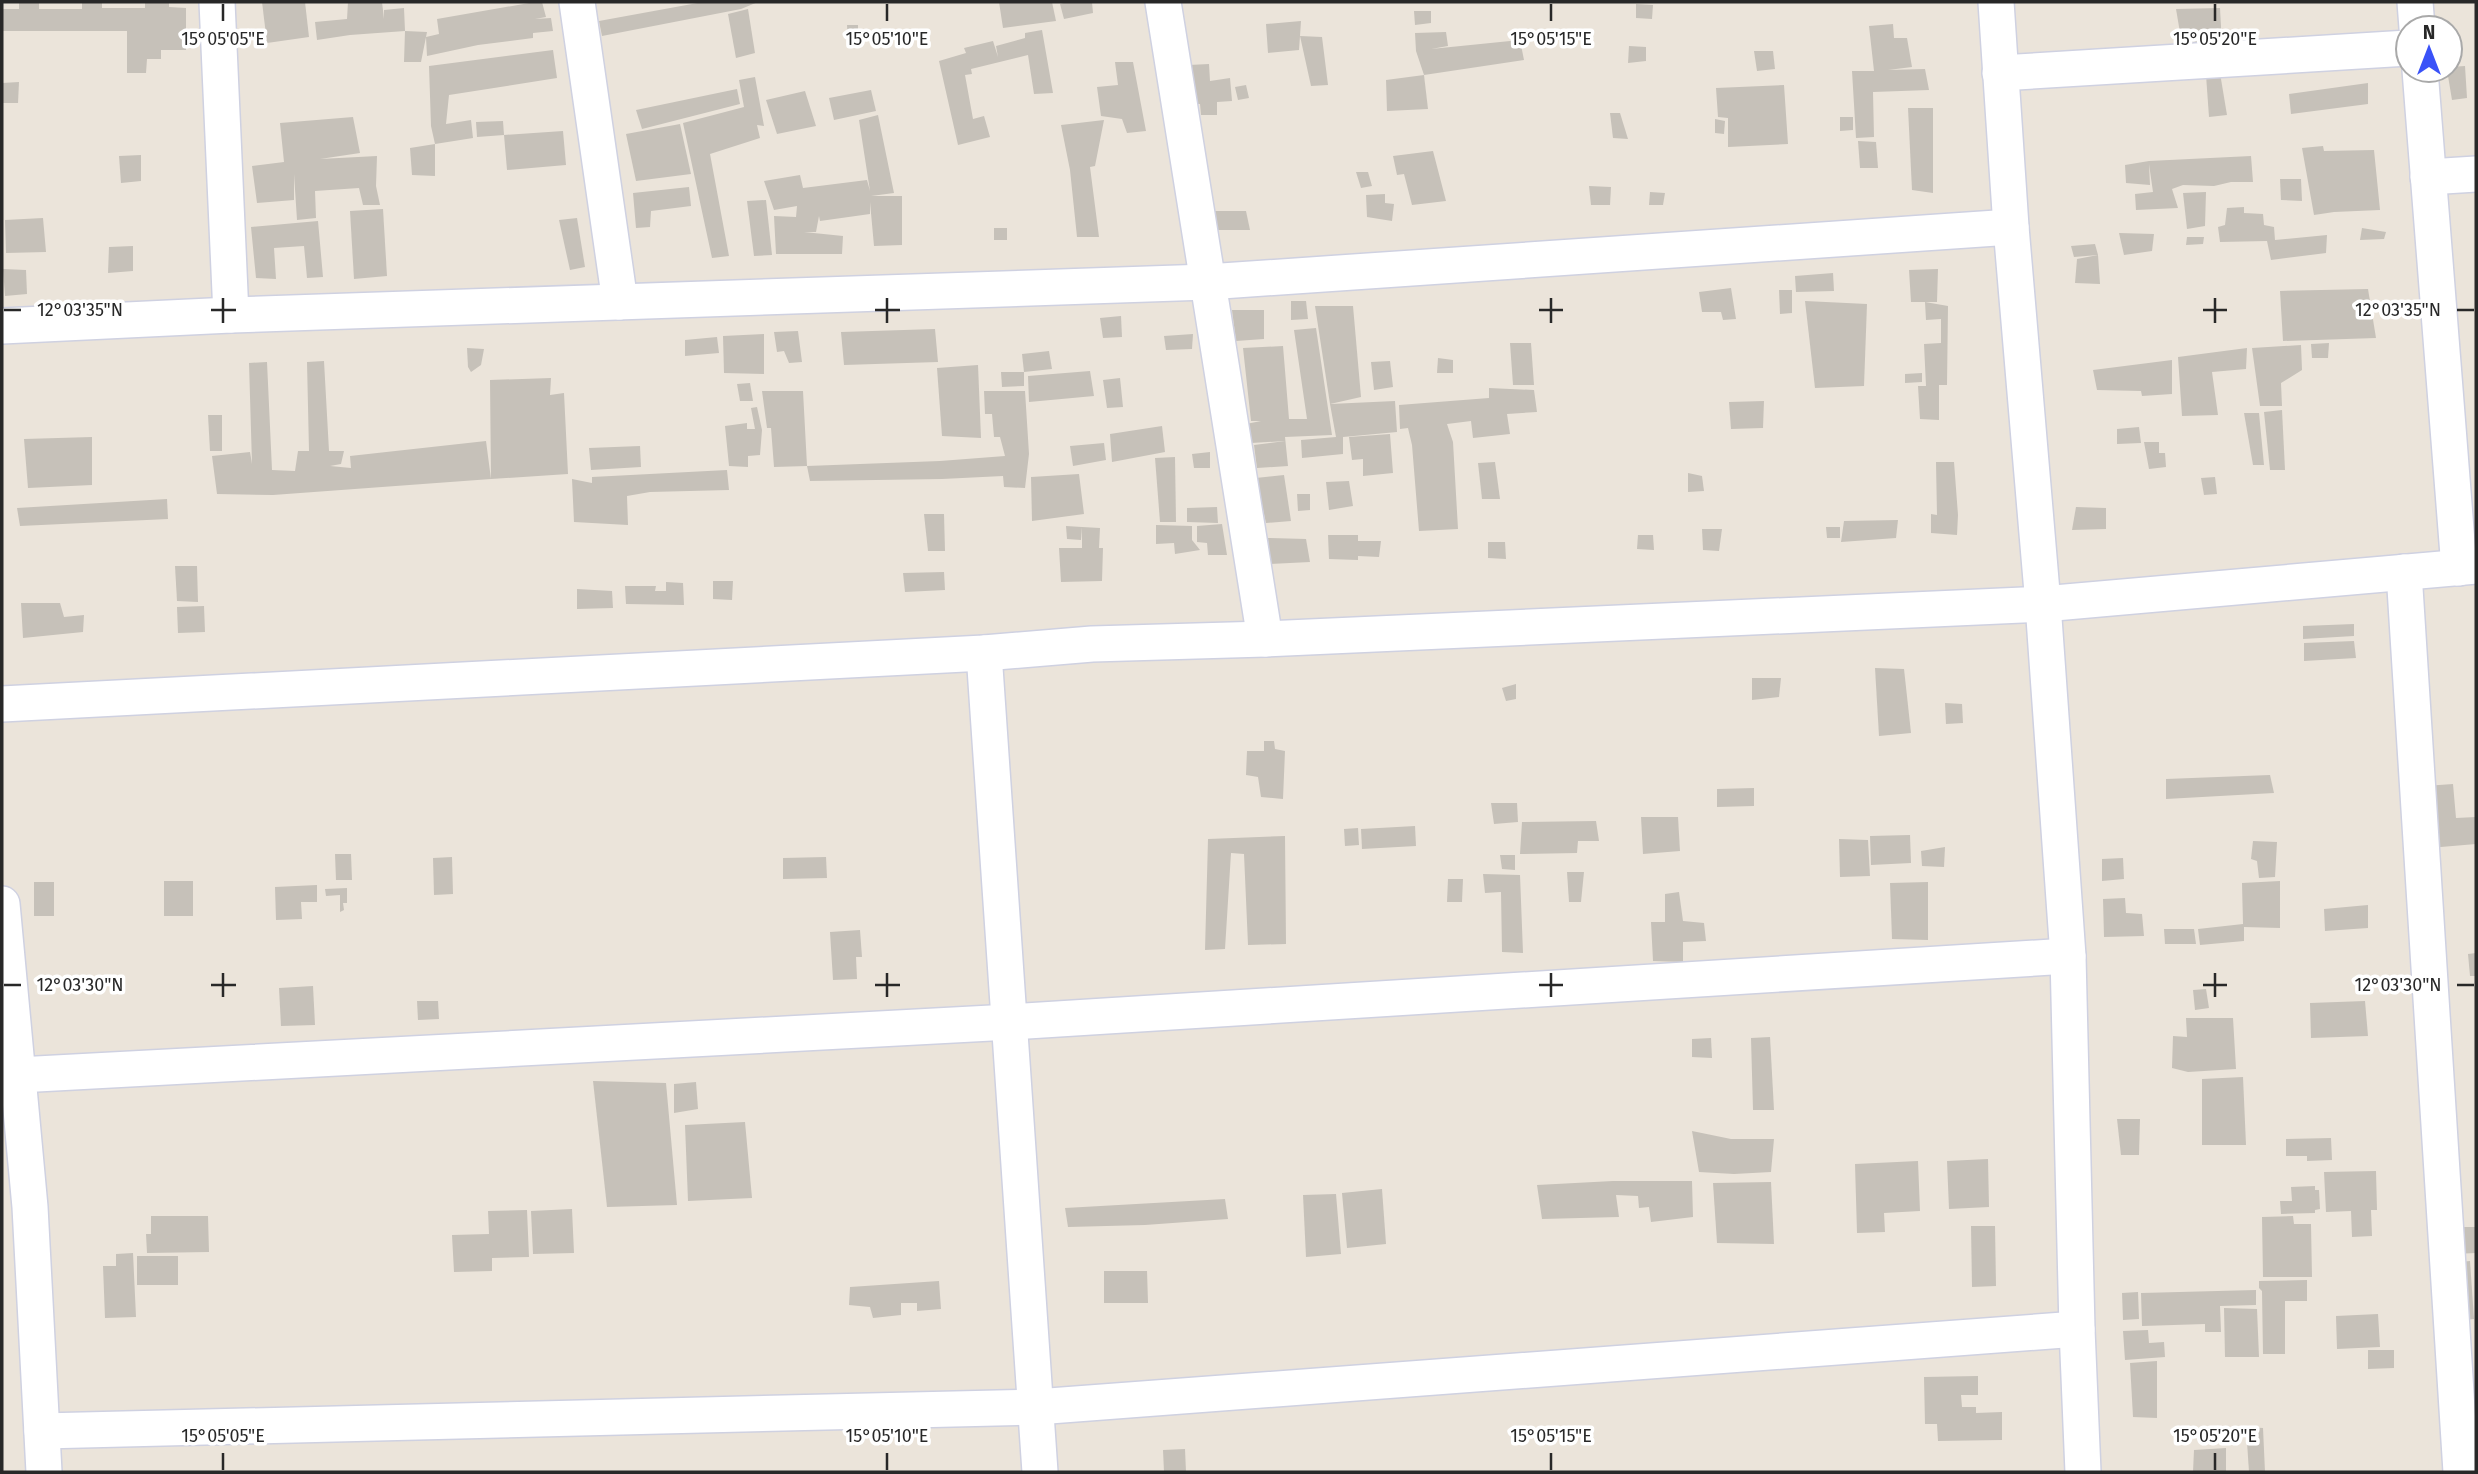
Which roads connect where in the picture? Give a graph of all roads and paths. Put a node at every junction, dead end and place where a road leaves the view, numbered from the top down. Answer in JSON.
{"nodes":[{"id":1,"x":217,"y":2,"type":"edge"},
{"id":2,"x":577,"y":2,"type":"edge"},
{"id":3,"x":1163,"y":2,"type":"edge"},
{"id":4,"x":1996,"y":2,"type":"edge"},
{"id":5,"x":2394,"y":49,"type":"edge"},
{"id":6,"x":2000,"y":73,"type":"junction"},
{"id":7,"x":2421,"y":84,"type":"edge"},
{"id":8,"x":2476,"y":174,"type":"edge"},
{"id":9,"x":2428,"y":177,"type":"junction"},
{"id":10,"x":2011,"y":227,"type":"junction"},
{"id":11,"x":1207,"y":282,"type":"junction"},
{"id":12,"x":620,"y":302,"type":"junction"},
{"id":13,"x":231,"y":315,"type":"junction"},
{"id":14,"x":2,"y":326,"type":"edge"},
{"id":15,"x":2467,"y":567,"type":"edge"},
{"id":16,"x":2404,"y":572,"type":"junction"},
{"id":17,"x":2043,"y":604,"type":"junction"},
{"id":18,"x":1265,"y":639,"type":"junction"},
{"id":19,"x":984,"y":653,"type":"junction"},
{"id":20,"x":2,"y":704,"type":"edge"},
{"id":21,"x":2,"y":904,"type":"edge"},
{"id":22,"x":2067,"y":956,"type":"junction"},
{"id":23,"x":1010,"y":1022,"type":"junction"},
{"id":24,"x":18,"y":1075,"type":"junction"},
{"id":25,"x":2077,"y":1329,"type":"junction"},
{"id":26,"x":1036,"y":1407,"type":"junction"},
{"id":27,"x":42,"y":1431,"type":"junction"},
{"id":28,"x":44,"y":1472,"type":"edge"},
{"id":29,"x":1040,"y":1472,"type":"edge"},
{"id":30,"x":2083,"y":1472,"type":"edge"},
{"id":31,"x":2461,"y":1472,"type":"edge"}],
"edges":[{"from":1,"to":13,"type":"street"},
{"from":2,"to":12,"type":"street"},
{"from":3,"to":11,"type":"street"},
{"from":4,"to":6,"type":"street"},
{"from":5,"to":6,"type":"street"},
{"from":6,"to":10,"type":"street"},
{"from":7,"to":9,"type":"street"},
{"from":8,"to":9,"type":"street"},
{"from":9,"to":15,"type":"street"},
{"from":10,"to":11,"type":"street"},
{"from":10,"to":17,"type":"street"},
{"from":11,"to":12,"type":"street"},
{"from":11,"to":18,"type":"street"},
{"from":12,"to":13,"type":"street"},
{"from":13,"to":14,"type":"street"},
{"from":15,"to":16,"type":"street"},
{"from":16,"to":17,"type":"street"},
{"from":16,"to":31,"type":"street"},
{"from":17,"to":18,"type":"street"},
{"from":17,"to":22,"type":"street"},
{"from":18,"to":19,"type":"street"},
{"from":19,"to":20,"type":"street"},
{"from":19,"to":23,"type":"street"},
{"from":21,"to":24,"type":"street"},
{"from":22,"to":23,"type":"street"},
{"from":22,"to":25,"type":"street"},
{"from":23,"to":24,"type":"street"},
{"from":23,"to":26,"type":"street"},
{"from":24,"to":27,"type":"street"},
{"from":25,"to":26,"type":"street"},
{"from":25,"to":30,"type":"street"},
{"from":26,"to":27,"type":"street"},
{"from":26,"to":29,"type":"street"},
{"from":27,"to":28,"type":"street"}]}
